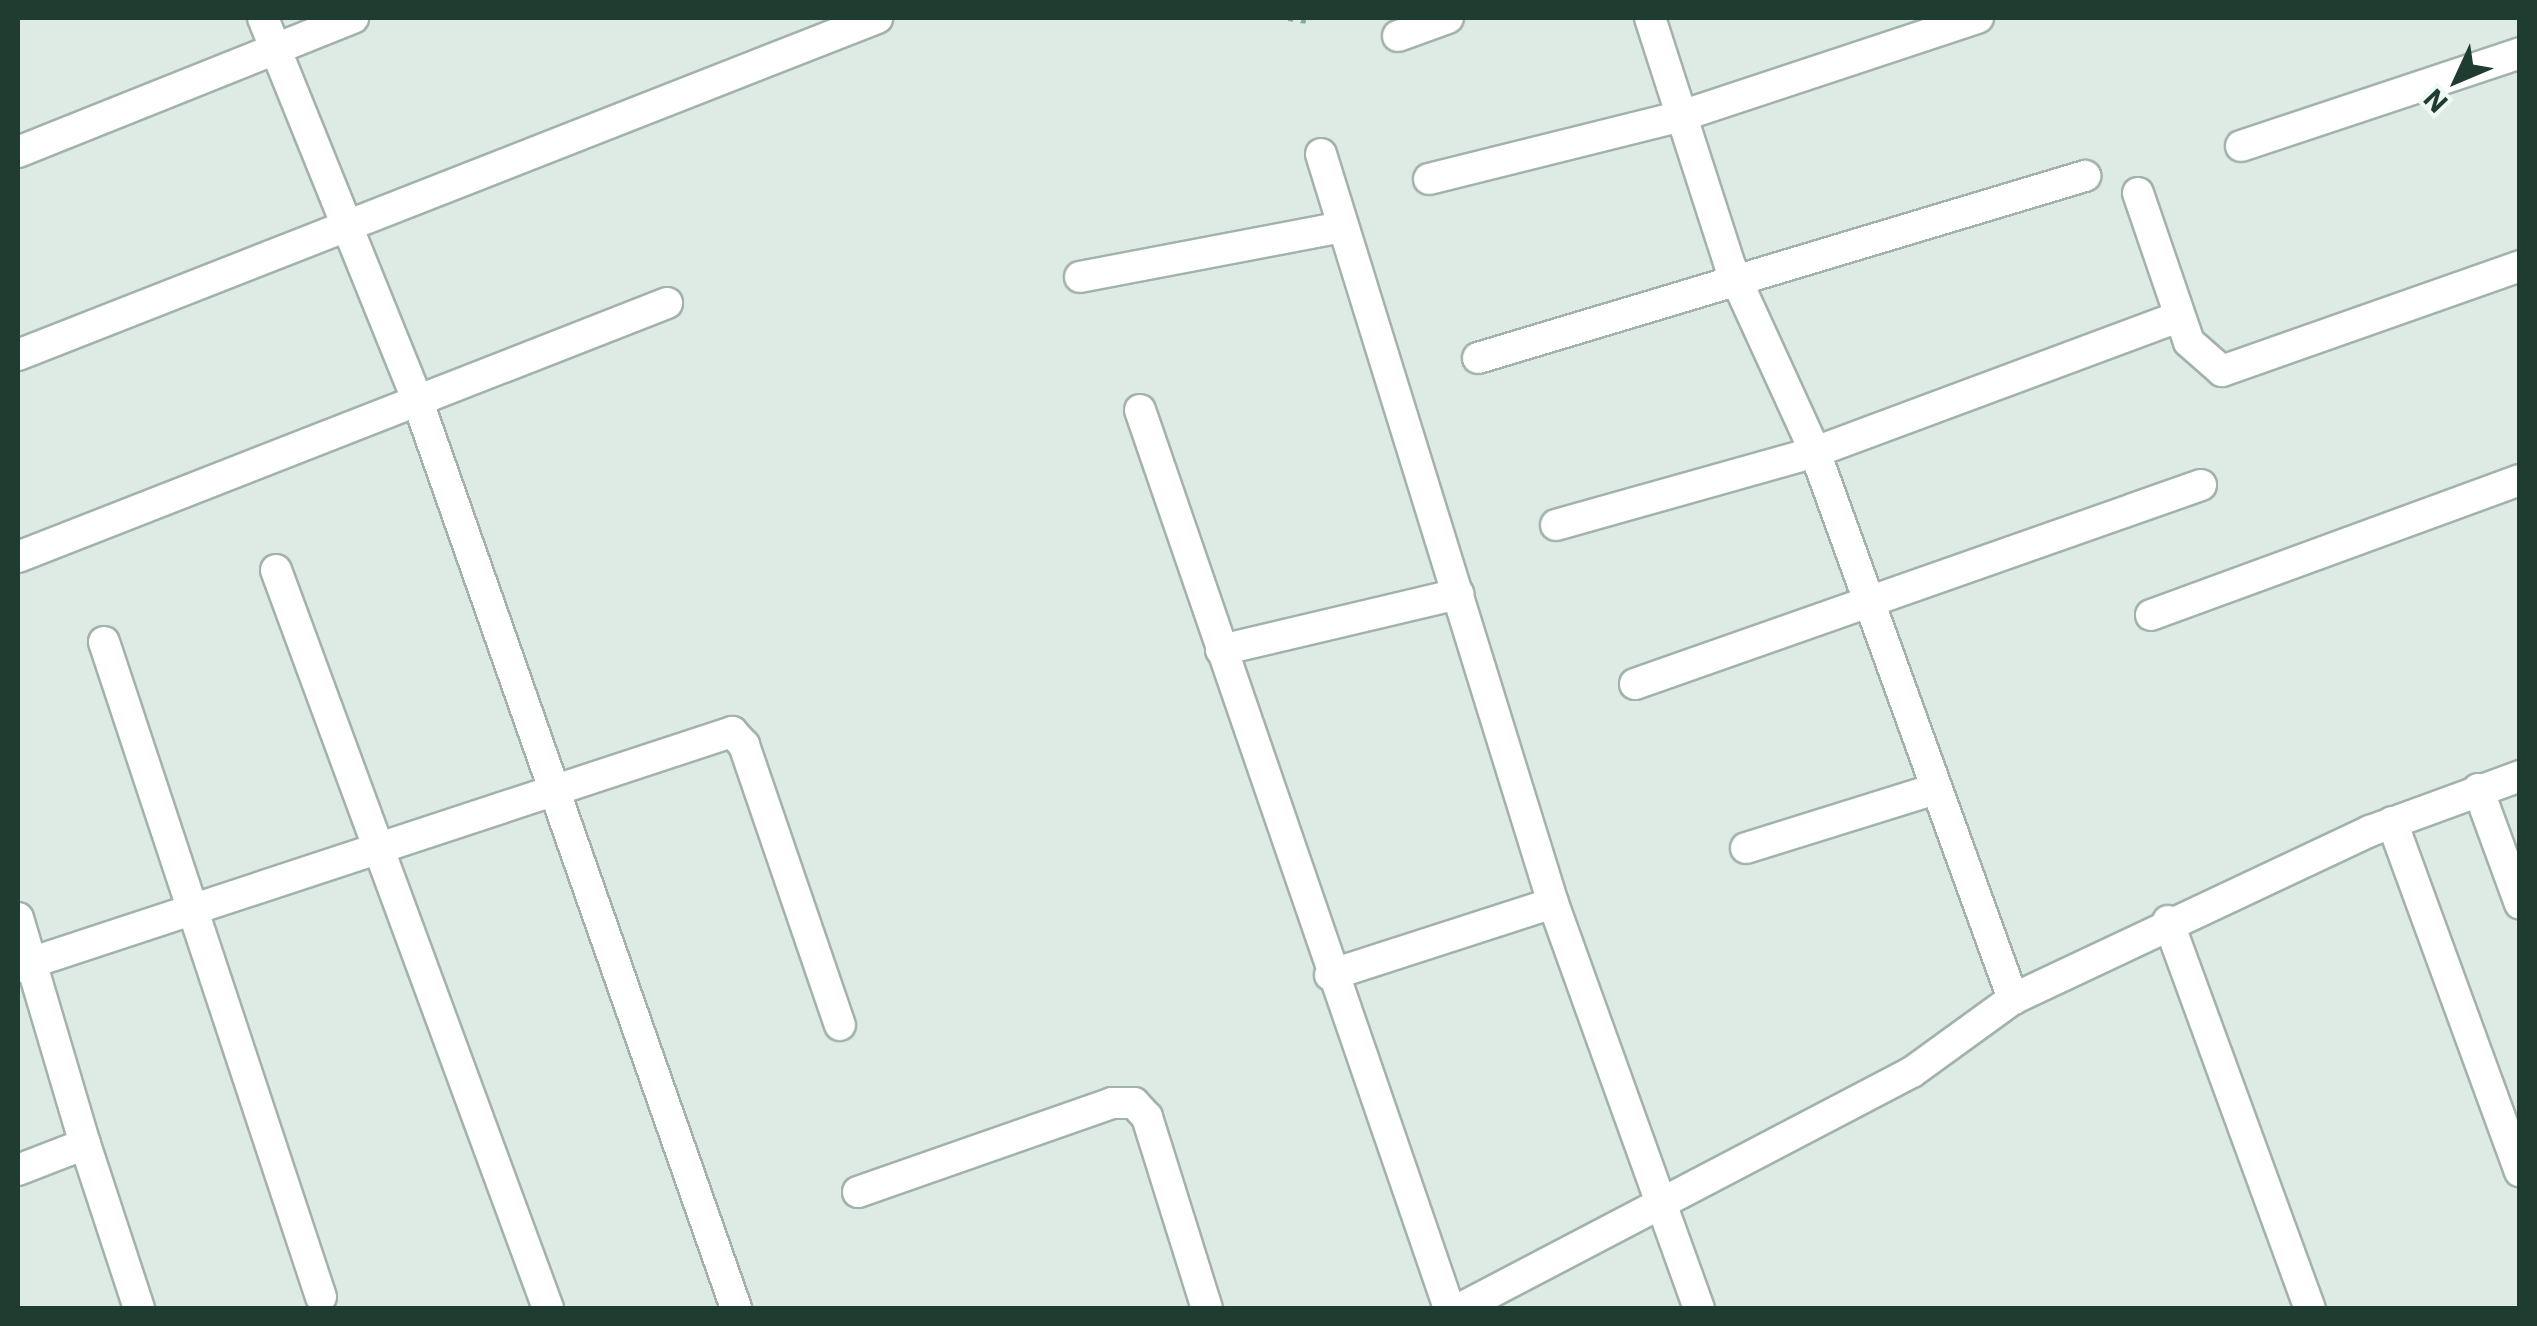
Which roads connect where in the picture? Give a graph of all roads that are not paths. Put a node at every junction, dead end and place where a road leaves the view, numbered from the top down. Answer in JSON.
{"nodes":[{"id":1,"x":263,"y":18,"type":"edge"},
{"id":2,"x":353,"y":18,"type":"edge"},
{"id":3,"x":876,"y":18,"type":"edge"},
{"id":4,"x":1448,"y":18,"type":"edge"},
{"id":5,"x":1650,"y":18,"type":"edge"},
{"id":6,"x":1978,"y":18,"type":"edge"},
{"id":7,"x":843,"y":24,"type":"edge"},
{"id":8,"x":1398,"y":36,"type":"dead end"},
{"id":9,"x":275,"y":49,"type":"junction"},
{"id":10,"x":2520,"y":53,"type":"edge"},
{"id":11,"x":1678,"y":117,"type":"junction"},
{"id":12,"x":2242,"y":146,"type":"dead end"},
{"id":13,"x":18,"y":152,"type":"edge"},
{"id":14,"x":1320,"y":154,"type":"dead end"},
{"id":15,"x":2085,"y":176,"type":"dead end"},
{"id":16,"x":1428,"y":179,"type":"dead end"},
{"id":17,"x":2138,"y":193,"type":"dead end"},
{"id":18,"x":348,"y":224,"type":"junction"},
{"id":19,"x":1344,"y":227,"type":"junction"},
{"id":20,"x":2520,"y":266,"type":"edge"},
{"id":21,"x":1080,"y":277,"type":"dead end"},
{"id":22,"x":1738,"y":283,"type":"junction"},
{"id":23,"x":667,"y":303,"type":"dead end"},
{"id":24,"x":2178,"y":317,"type":"junction"},
{"id":25,"x":18,"y":355,"type":"edge"},
{"id":26,"x":1478,"y":358,"type":"dead end"},
{"id":27,"x":417,"y":398,"type":"junction"},
{"id":28,"x":1140,"y":410,"type":"dead end"},
{"id":29,"x":1815,"y":452,"type":"junction"},
{"id":30,"x":2520,"y":480,"type":"edge"},
{"id":31,"x":2201,"y":485,"type":"dead end"},
{"id":32,"x":1556,"y":525,"type":"dead end"},
{"id":33,"x":18,"y":557,"type":"edge"},
{"id":34,"x":276,"y":570,"type":"dead end"},
{"id":35,"x":1458,"y":594,"type":"junction"},
{"id":36,"x":1873,"y":607,"type":"junction"},
{"id":37,"x":2150,"y":615,"type":"dead end"},
{"id":38,"x":104,"y":642,"type":"dead end"},
{"id":39,"x":1221,"y":650,"type":"junction"},
{"id":40,"x":1634,"y":684,"type":"dead end"},
{"id":41,"x":2520,"y":776,"type":"edge"},
{"id":42,"x":556,"y":783,"type":"junction"},
{"id":43,"x":2478,"y":788,"type":"junction"},
{"id":44,"x":1935,"y":789,"type":"junction"},
{"id":45,"x":2392,"y":822,"type":"junction"},
{"id":46,"x":375,"y":844,"type":"junction"},
{"id":47,"x":1746,"y":848,"type":"dead end"},
{"id":48,"x":1553,"y":902,"type":"junction"},
{"id":49,"x":2520,"y":904,"type":"edge"},
{"id":50,"x":194,"y":905,"type":"junction"},
{"id":51,"x":18,"y":918,"type":"edge"},
{"id":52,"x":2168,"y":922,"type":"junction"},
{"id":53,"x":24,"y":964,"type":"edge"},
{"id":54,"x":1330,"y":975,"type":"junction"},
{"id":55,"x":2014,"y":998,"type":"junction"},
{"id":56,"x":840,"y":1025,"type":"dead end"},
{"id":57,"x":85,"y":1144,"type":"junction"},
{"id":58,"x":18,"y":1170,"type":"edge"},
{"id":59,"x":2520,"y":1170,"type":"edge"},
{"id":60,"x":858,"y":1192,"type":"dead end"},
{"id":61,"x":1662,"y":1203,"type":"junction"},
{"id":62,"x":321,"y":1297,"type":"dead end"},
{"id":63,"x":1476,"y":1305,"type":"edge"},
{"id":64,"x":139,"y":1308,"type":"edge"},
{"id":65,"x":548,"y":1308,"type":"edge"},
{"id":66,"x":736,"y":1308,"type":"edge"},
{"id":67,"x":1207,"y":1308,"type":"edge"},
{"id":68,"x":1449,"y":1308,"type":"edge"},
{"id":69,"x":1699,"y":1308,"type":"edge"},
{"id":70,"x":2310,"y":1308,"type":"edge"}],
"edges":[{"from":1,"to":9,"type":"street"},
{"from":2,"to":9,"type":"street"},
{"from":3,"to":7,"type":"street"},
{"from":4,"to":8,"type":"street"},
{"from":5,"to":11,"type":"street"},
{"from":6,"to":11,"type":"street"},
{"from":7,"to":18,"type":"street"},
{"from":9,"to":13,"type":"street"},
{"from":9,"to":18,"type":"street"},
{"from":10,"to":12,"type":"street"},
{"from":11,"to":16,"type":"street"},
{"from":11,"to":22,"type":"street"},
{"from":14,"to":19,"type":"street"},
{"from":15,"to":22,"type":"street"},
{"from":17,"to":24,"type":"street"},
{"from":18,"to":25,"type":"street"},
{"from":18,"to":27,"type":"street"},
{"from":19,"to":21,"type":"street"},
{"from":19,"to":35,"type":"street"},
{"from":20,"to":24,"type":"street"},
{"from":22,"to":26,"type":"street"},
{"from":22,"to":29,"type":"street"},
{"from":23,"to":27,"type":"street"},
{"from":24,"to":29,"type":"street"},
{"from":27,"to":33,"type":"street"},
{"from":27,"to":42,"type":"street"},
{"from":28,"to":39,"type":"street"},
{"from":29,"to":32,"type":"street"},
{"from":29,"to":36,"type":"street"},
{"from":30,"to":37,"type":"street"},
{"from":31,"to":36,"type":"street"},
{"from":34,"to":46,"type":"street"},
{"from":35,"to":39,"type":"street"},
{"from":35,"to":48,"type":"street"},
{"from":36,"to":40,"type":"street"},
{"from":36,"to":44,"type":"street"},
{"from":38,"to":50,"type":"street"},
{"from":39,"to":54,"type":"street"},
{"from":41,"to":43,"type":"street"},
{"from":42,"to":46,"type":"street"},
{"from":42,"to":56,"type":"street"},
{"from":42,"to":66,"type":"street"},
{"from":43,"to":45,"type":"street"},
{"from":43,"to":49,"type":"street"},
{"from":44,"to":47,"type":"street"},
{"from":44,"to":55,"type":"street"},
{"from":45,"to":52,"type":"street"},
{"from":45,"to":59,"type":"street"},
{"from":46,"to":50,"type":"street"},
{"from":46,"to":65,"type":"street"},
{"from":48,"to":54,"type":"street"},
{"from":48,"to":61,"type":"street"},
{"from":50,"to":53,"type":"street"},
{"from":50,"to":62,"type":"street"},
{"from":51,"to":53,"type":"street"},
{"from":52,"to":55,"type":"street"},
{"from":52,"to":70,"type":"street"},
{"from":53,"to":57,"type":"street"},
{"from":54,"to":68,"type":"street"},
{"from":55,"to":61,"type":"street"},
{"from":57,"to":58,"type":"street"},
{"from":57,"to":64,"type":"street"},
{"from":60,"to":67,"type":"street"},
{"from":61,"to":63,"type":"street"},
{"from":61,"to":69,"type":"street"}]}
